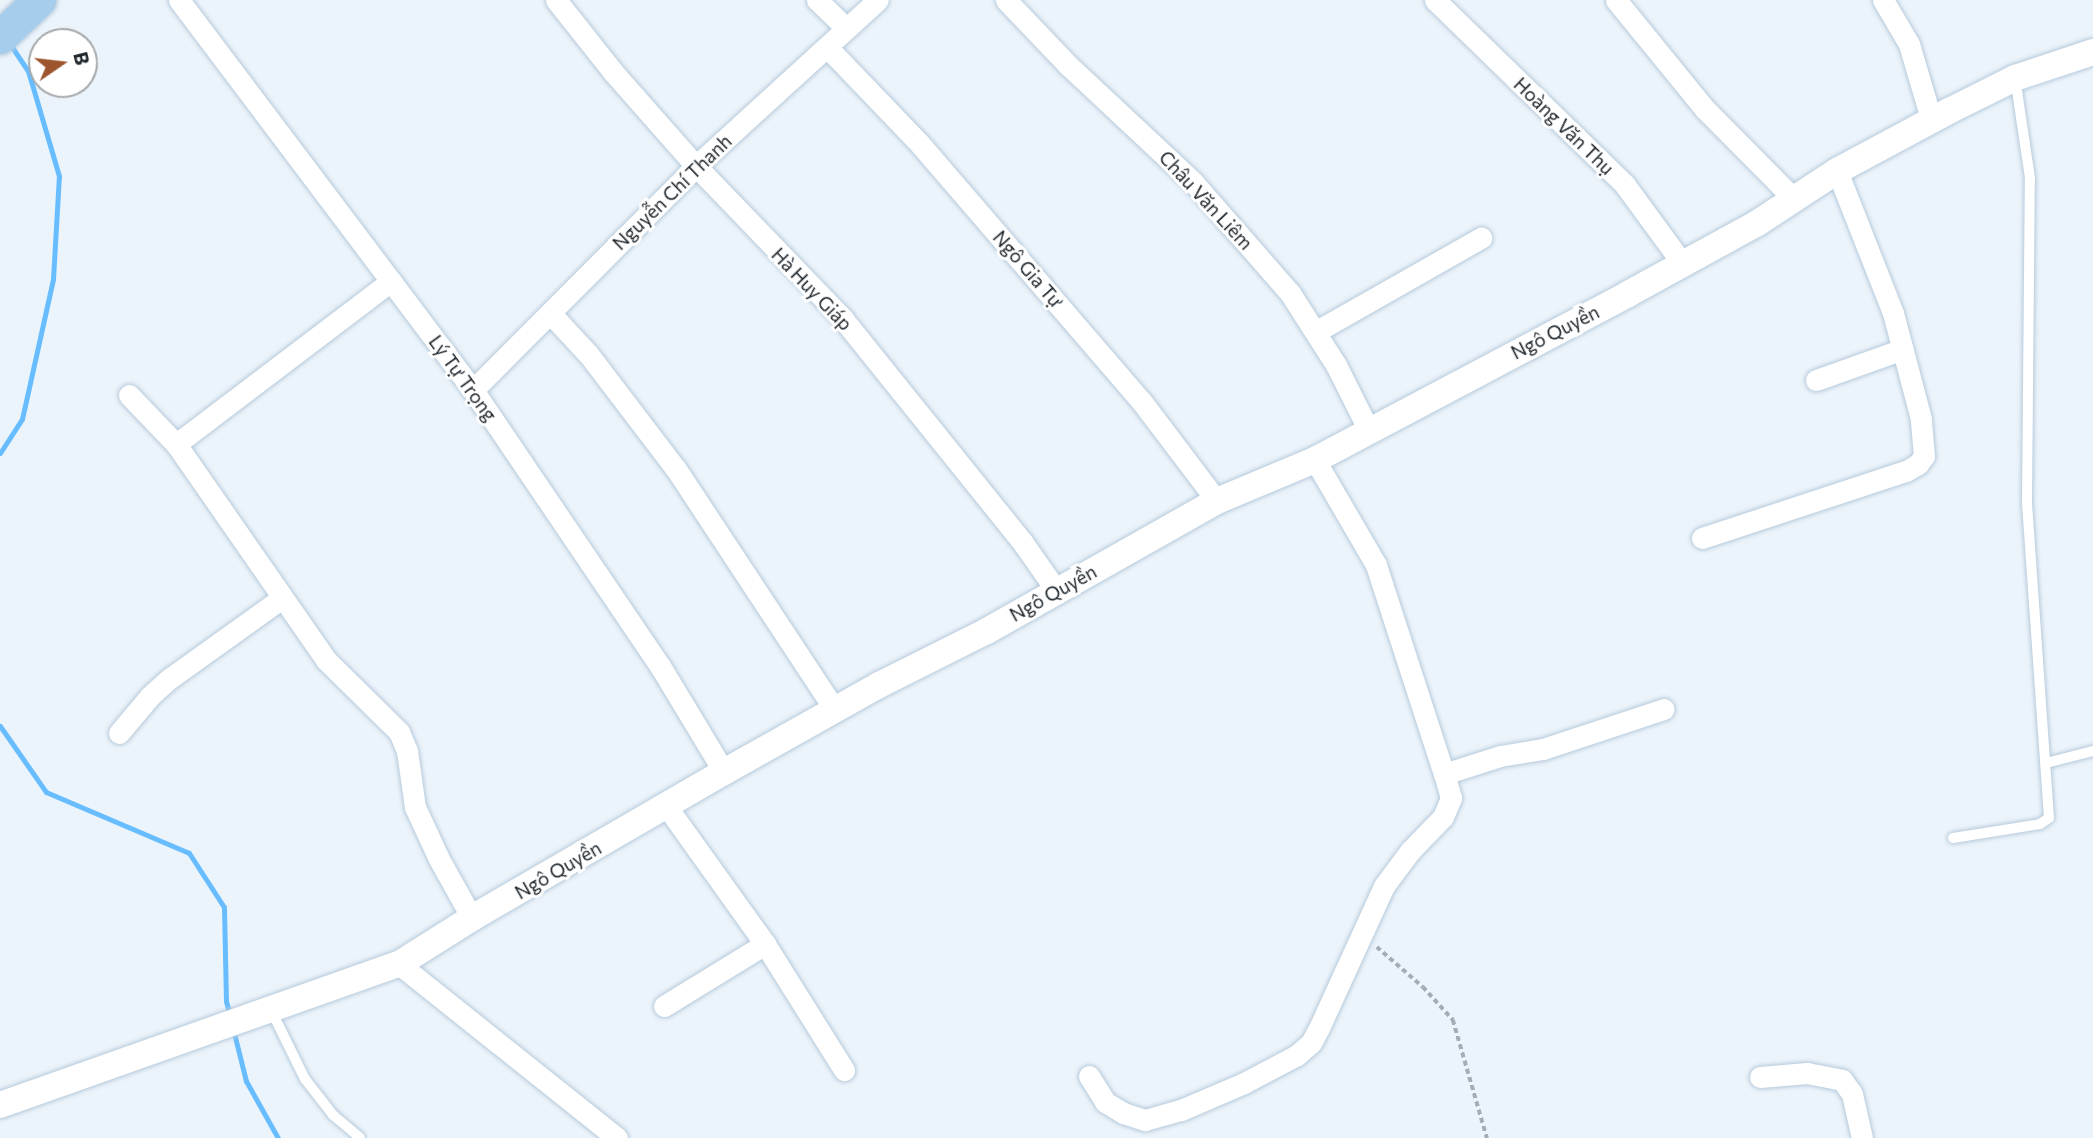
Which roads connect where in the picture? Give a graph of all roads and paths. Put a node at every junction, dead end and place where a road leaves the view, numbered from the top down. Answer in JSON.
{"nodes":[{"id":1,"x":178,"y":0,"type":"edge"},
{"id":2,"x":556,"y":0,"type":"edge"},
{"id":3,"x":817,"y":0,"type":"edge"},
{"id":4,"x":878,"y":0,"type":"edge"},
{"id":5,"x":1006,"y":0,"type":"edge"},
{"id":6,"x":1435,"y":0,"type":"edge"},
{"id":7,"x":1616,"y":0,"type":"edge"},
{"id":8,"x":1883,"y":0,"type":"edge"},
{"id":9,"x":37,"y":3,"type":"edge"},
{"id":10,"x":846,"y":28,"type":"junction"},
{"id":11,"x":0,"y":37,"type":"edge"},
{"id":12,"x":827,"y":47,"type":"junction"},
{"id":13,"x":2093,"y":52,"type":"edge"},
{"id":14,"x":2015,"y":78,"type":"junction"},
{"id":15,"x":1932,"y":122,"type":"junction"},
{"id":16,"x":696,"y":166,"type":"junction"},
{"id":17,"x":1837,"y":171,"type":"junction"},
{"id":18,"x":1793,"y":198,"type":"junction"},
{"id":19,"x":1481,"y":238,"type":"dead end"},
{"id":20,"x":1682,"y":263,"type":"junction"},
{"id":21,"x":391,"y":281,"type":"junction"},
{"id":22,"x":550,"y":313,"type":"junction"},
{"id":23,"x":1317,"y":331,"type":"junction"},
{"id":24,"x":1903,"y":349,"type":"junction"},
{"id":25,"x":1816,"y":380,"type":"dead end"},
{"id":26,"x":473,"y":390,"type":"junction"},
{"id":27,"x":129,"y":395,"type":"dead end"},
{"id":28,"x":1369,"y":431,"type":"junction"},
{"id":29,"x":176,"y":444,"type":"junction"},
{"id":30,"x":1315,"y":460,"type":"junction"},
{"id":31,"x":1217,"y":501,"type":"junction"},
{"id":32,"x":1702,"y":538,"type":"dead end"},
{"id":33,"x":1056,"y":590,"type":"junction"},
{"id":34,"x":282,"y":598,"type":"junction"},
{"id":35,"x":1664,"y":709,"type":"dead end"},
{"id":36,"x":835,"y":710,"type":"junction"},
{"id":37,"x":119,"y":733,"type":"dead end"},
{"id":38,"x":2093,"y":751,"type":"edge"},
{"id":39,"x":2046,"y":763,"type":"junction"},
{"id":40,"x":724,"y":772,"type":"junction"},
{"id":41,"x":1444,"y":774,"type":"junction"},
{"id":42,"x":667,"y":807,"type":"junction"},
{"id":43,"x":1953,"y":838,"type":"dead end"},
{"id":44,"x":472,"y":918,"type":"junction"},
{"id":45,"x":1362,"y":933,"type":"junction"},
{"id":46,"x":765,"y":944,"type":"junction"},
{"id":47,"x":399,"y":964,"type":"junction"},
{"id":48,"x":664,"y":1006,"type":"dead end"},
{"id":49,"x":259,"y":1015,"type":"junction"},
{"id":50,"x":844,"y":1070,"type":"dead end"},
{"id":51,"x":1089,"y":1076,"type":"dead end"},
{"id":52,"x":1760,"y":1077,"type":"dead end"},
{"id":53,"x":0,"y":1105,"type":"edge"},
{"id":54,"x":360,"y":1138,"type":"edge"},
{"id":55,"x":615,"y":1138,"type":"edge"},
{"id":56,"x":1487,"y":1138,"type":"edge"},
{"id":57,"x":1862,"y":1138,"type":"edge"}],
"edges":[{"from":1,"to":21,"type":"street","name":"Lý Tự Trọng"},
{"from":2,"to":16,"type":"street","name":"Hà Huy Giáp"},
{"from":3,"to":10,"type":"street"},
{"from":4,"to":10,"type":"street","name":"Nguyễn Chí Thanh"},
{"from":5,"to":23,"type":"street","name":"Châu Văn Liêm"},
{"from":6,"to":20,"type":"street","name":"Hoàng Văn Thụ"},
{"from":7,"to":18,"type":"street"},
{"from":8,"to":15,"type":"street"},
{"from":9,"to":11,"type":"main road"},
{"from":10,"to":12,"type":"street","name":"Nguyễn Chí Thanh"},
{"from":12,"to":16,"type":"street","name":"Nguyễn Chí Thanh"},
{"from":12,"to":31,"type":"street","name":"Ngô Gia Tự"},
{"from":13,"to":14,"type":"street","name":"Ngô Quyền"},
{"from":14,"to":15,"type":"street","name":"Ngô Quyền"},
{"from":14,"to":39,"type":"lane"},
{"from":15,"to":17,"type":"street","name":"Ngô Quyền"},
{"from":16,"to":22,"type":"street","name":"Nguyễn Chí Thanh"},
{"from":16,"to":33,"type":"street","name":"Hà Huy Giáp"},
{"from":17,"to":18,"type":"street","name":"Ngô Quyền"},
{"from":17,"to":24,"type":"street"},
{"from":18,"to":20,"type":"street","name":"Ngô Quyền"},
{"from":19,"to":23,"type":"street"},
{"from":20,"to":28,"type":"street","name":"Ngô Quyền"},
{"from":21,"to":26,"type":"street","name":"Lý Tự Trọng"},
{"from":21,"to":29,"type":"street"},
{"from":22,"to":26,"type":"street","name":"Nguyễn Chí Thanh"},
{"from":22,"to":36,"type":"street"},
{"from":23,"to":28,"type":"street","name":"Châu Văn Liêm"},
{"from":24,"to":25,"type":"street"},
{"from":24,"to":32,"type":"street"},
{"from":26,"to":40,"type":"street","name":"Lý Tự Trọng"},
{"from":27,"to":29,"type":"street"},
{"from":28,"to":30,"type":"street","name":"Ngô Quyền"},
{"from":29,"to":34,"type":"street"},
{"from":30,"to":31,"type":"street","name":"Ngô Quyền"},
{"from":30,"to":41,"type":"street"},
{"from":31,"to":33,"type":"street","name":"Ngô Quyền"},
{"from":33,"to":36,"type":"street","name":"Ngô Quyền"},
{"from":34,"to":37,"type":"street"},
{"from":34,"to":44,"type":"street"},
{"from":35,"to":41,"type":"street"},
{"from":36,"to":40,"type":"street","name":"Ngô Quyền"},
{"from":38,"to":39,"type":"lane"},
{"from":39,"to":43,"type":"lane"},
{"from":40,"to":42,"type":"street","name":"Ngô Quyền"},
{"from":41,"to":45,"type":"street"},
{"from":42,"to":44,"type":"street","name":"Ngô Quyền"},
{"from":42,"to":46,"type":"street"},
{"from":44,"to":47,"type":"street","name":"Ngô Quyền"},
{"from":45,"to":51,"type":"street"},
{"from":45,"to":56,"type":"path"},
{"from":46,"to":48,"type":"street"},
{"from":46,"to":50,"type":"street"},
{"from":47,"to":49,"type":"street","name":"Ngô Quyền"},
{"from":47,"to":55,"type":"street"},
{"from":49,"to":53,"type":"street","name":"Ngô Quyền"},
{"from":49,"to":54,"type":"lane"},
{"from":52,"to":57,"type":"street"}]}
